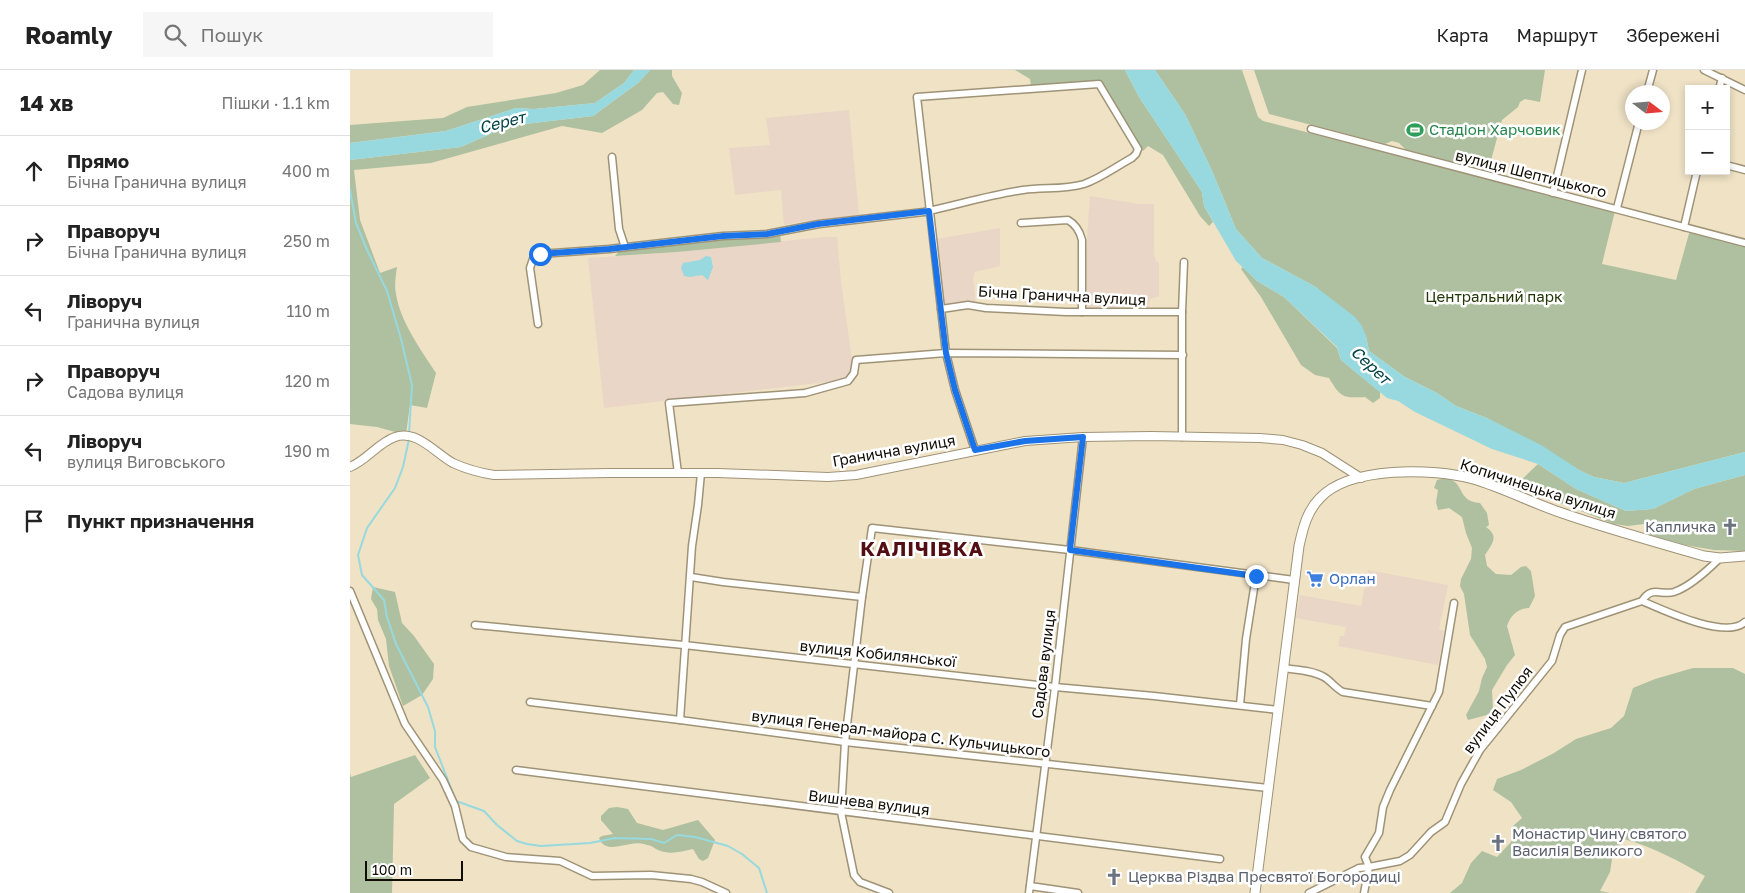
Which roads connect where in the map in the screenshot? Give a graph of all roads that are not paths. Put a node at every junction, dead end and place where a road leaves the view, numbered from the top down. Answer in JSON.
{"nodes":[{"id":1,"x":1582,"y":70,"type":"edge"},
{"id":2,"x":1653,"y":70,"type":"edge"},
{"id":3,"x":1704,"y":70,"type":"edge"},
{"id":4,"x":1722,"y":78,"type":"junction"},
{"id":5,"x":1649,"y":85,"type":"edge"},
{"id":6,"x":1720,"y":85,"type":"edge"},
{"id":7,"x":1745,"y":90,"type":"edge"},
{"id":8,"x":1311,"y":129,"type":"dead end"},
{"id":9,"x":1637,"y":130,"type":"edge"},
{"id":10,"x":612,"y":157,"type":"dead end"},
{"id":11,"x":1730,"y":166,"type":"edge"},
{"id":12,"x":1745,"y":170,"type":"edge"},
{"id":13,"x":1696,"y":175,"type":"edge"},
{"id":14,"x":1553,"y":193,"type":"junction"},
{"id":15,"x":1617,"y":208,"type":"junction"},
{"id":16,"x":929,"y":211,"type":"junction"},
{"id":17,"x":1021,"y":223,"type":"dead end"},
{"id":18,"x":1684,"y":227,"type":"junction"},
{"id":19,"x":1745,"y":243,"type":"edge"},
{"id":20,"x":626,"y":247,"type":"junction"},
{"id":21,"x":1184,"y":262,"type":"dead end"},
{"id":22,"x":941,"y":309,"type":"junction"},
{"id":23,"x":1082,"y":312,"type":"junction"},
{"id":24,"x":1182,"y":312,"type":"junction"},
{"id":25,"x":538,"y":324,"type":"dead end"},
{"id":26,"x":946,"y":353,"type":"junction"},
{"id":27,"x":1183,"y":355,"type":"junction"},
{"id":28,"x":1083,"y":437,"type":"junction"},
{"id":29,"x":1182,"y":437,"type":"junction"},
{"id":30,"x":975,"y":450,"type":"junction"},
{"id":31,"x":350,"y":467,"type":"edge"},
{"id":32,"x":701,"y":473,"type":"junction"},
{"id":33,"x":678,"y":474,"type":"junction"},
{"id":34,"x":1361,"y":478,"type":"junction"},
{"id":35,"x":1070,"y":550,"type":"junction"},
{"id":36,"x":1745,"y":556,"type":"edge"},
{"id":37,"x":1720,"y":558,"type":"junction"},
{"id":38,"x":1256,"y":576,"type":"junction"},
{"id":39,"x":690,"y":577,"type":"junction"},
{"id":40,"x":1294,"y":580,"type":"junction"},
{"id":41,"x":350,"y":591,"type":"edge"},
{"id":42,"x":862,"y":598,"type":"junction"},
{"id":43,"x":1642,"y":601,"type":"junction"},
{"id":44,"x":1454,"y":603,"type":"dead end"},
{"id":45,"x":1745,"y":622,"type":"edge"},
{"id":46,"x":476,"y":625,"type":"dead end"},
{"id":47,"x":684,"y":645,"type":"junction"},
{"id":48,"x":853,"y":665,"type":"junction"},
{"id":49,"x":1283,"y":668,"type":"junction"},
{"id":50,"x":1055,"y":687,"type":"junction"},
{"id":51,"x":530,"y":702,"type":"dead end"},
{"id":52,"x":1240,"y":705,"type":"junction"},
{"id":53,"x":1432,"y":706,"type":"junction"},
{"id":54,"x":1278,"y":710,"type":"junction"},
{"id":55,"x":680,"y":720,"type":"junction"},
{"id":56,"x":845,"y":742,"type":"junction"},
{"id":57,"x":1044,"y":765,"type":"junction"},
{"id":58,"x":516,"y":770,"type":"dead end"},
{"id":59,"x":1268,"y":788,"type":"junction"},
{"id":60,"x":841,"y":812,"type":"junction"},
{"id":61,"x":1037,"y":837,"type":"junction"},
{"id":62,"x":1220,"y":860,"type":"dead end"},
{"id":63,"x":1369,"y":867,"type":"junction"},
{"id":64,"x":1029,"y":890,"type":"edge"},
{"id":65,"x":726,"y":893,"type":"edge"},
{"id":66,"x":889,"y":893,"type":"edge"},
{"id":67,"x":1078,"y":893,"type":"edge"},
{"id":68,"x":1255,"y":893,"type":"edge"},
{"id":69,"x":1309,"y":893,"type":"edge"},
{"id":70,"x":1364,"y":893,"type":"edge"}],
"edges":[{"from":1,"to":14,"type":"street"},
{"from":2,"to":5,"type":"street"},
{"from":3,"to":4,"type":"street"},
{"from":4,"to":6,"type":"street"},
{"from":4,"to":7,"type":"street"},
{"from":8,"to":14,"type":"street","name":"вулиця Шептицького"},
{"from":9,"to":15,"type":"street"},
{"from":10,"to":20,"type":"street"},
{"from":11,"to":12,"type":"street"},
{"from":13,"to":18,"type":"street"},
{"from":14,"to":15,"type":"street","name":"вулиця Шептицького"},
{"from":15,"to":18,"type":"street","name":"вулиця Шептицького"},
{"from":16,"to":16,"type":"street"},
{"from":16,"to":20,"type":"street"},
{"from":16,"to":22,"type":"street"},
{"from":17,"to":23,"type":"street"},
{"from":18,"to":19,"type":"street","name":"вулиця Шептицького"},
{"from":20,"to":25,"type":"street"},
{"from":21,"to":24,"type":"street"},
{"from":22,"to":23,"type":"street","name":"Бічна Гранична вулиця"},
{"from":22,"to":26,"type":"street"},
{"from":23,"to":24,"type":"street","name":"Бічна Гранична вулиця"},
{"from":24,"to":27,"type":"street"},
{"from":26,"to":27,"type":"street"},
{"from":26,"to":30,"type":"street"},
{"from":26,"to":33,"type":"street"},
{"from":27,"to":29,"type":"street"},
{"from":28,"to":29,"type":"street","name":"Гранична вулиця"},
{"from":28,"to":30,"type":"street","name":"Гранична вулиця"},
{"from":28,"to":35,"type":"street","name":"Садова вулиця"},
{"from":29,"to":34,"type":"street","name":"Гранична вулиця"},
{"from":30,"to":32,"type":"street","name":"Гранична вулиця"},
{"from":31,"to":33,"type":"street","name":"Гранична вулиця"},
{"from":32,"to":33,"type":"street","name":"Гранична вулиця"},
{"from":32,"to":39,"type":"street"},
{"from":34,"to":37,"type":"main road","name":"Копичинецька вулиця"},
{"from":34,"to":40,"type":"main road","name":"Копичинецька вулиця"},
{"from":35,"to":38,"type":"street"},
{"from":35,"to":42,"type":"street"},
{"from":35,"to":50,"type":"street","name":"Садова вулиця"},
{"from":36,"to":37,"type":"main road","name":"Копичинецька вулиця"},
{"from":37,"to":43,"type":"street","name":"вулиця Пулюя"},
{"from":38,"to":40,"type":"street"},
{"from":38,"to":52,"type":"street"},
{"from":39,"to":42,"type":"street"},
{"from":39,"to":47,"type":"street"},
{"from":40,"to":49,"type":"main road","name":"Копичинецька вулиця"},
{"from":41,"to":65,"type":"street"},
{"from":42,"to":48,"type":"street"},
{"from":43,"to":45,"type":"street"},
{"from":43,"to":63,"type":"street","name":"вулиця Пулюя"},
{"from":44,"to":53,"type":"street"},
{"from":46,"to":47,"type":"street","name":"вулиця Кобилянської"},
{"from":47,"to":48,"type":"street","name":"вулиця Кобилянської"},
{"from":47,"to":55,"type":"street"},
{"from":48,"to":50,"type":"street","name":"вулиця Кобилянської"},
{"from":48,"to":56,"type":"street"},
{"from":49,"to":53,"type":"street"},
{"from":49,"to":54,"type":"main road","name":"Копичинецька вулиця"},
{"from":50,"to":52,"type":"street","name":"вулиця Кобилянської"},
{"from":50,"to":57,"type":"street","name":"Садова вулиця"},
{"from":51,"to":55,"type":"street","name":"вулиця Генерал-майора С. Кульчицького"},
{"from":52,"to":54,"type":"street","name":"вулиця Кобилянської"},
{"from":53,"to":63,"type":"street"},
{"from":54,"to":59,"type":"main road","name":"Копичинецька вулиця"},
{"from":55,"to":56,"type":"street","name":"вулиця Генерал-майора С. Кульчицького"},
{"from":56,"to":57,"type":"street","name":"вулиця Генерал-майора С. Кульчицького"},
{"from":56,"to":60,"type":"street"},
{"from":57,"to":59,"type":"street","name":"вулиця Генерал-майора С. Кульчицького"},
{"from":57,"to":61,"type":"street","name":"Садова вулиця"},
{"from":58,"to":60,"type":"street","name":"Вишнева вулиця"},
{"from":59,"to":68,"type":"main road","name":"Копичинецька вулиця"},
{"from":60,"to":61,"type":"street","name":"Вишнева вулиця"},
{"from":60,"to":66,"type":"street"},
{"from":61,"to":62,"type":"street","name":"Вишнева вулиця"},
{"from":61,"to":64,"type":"street","name":"Садова вулиця"},
{"from":63,"to":69,"type":"street","name":"вулиця Пулюя"},
{"from":63,"to":70,"type":"street"},
{"from":64,"to":67,"type":"street"}]}
